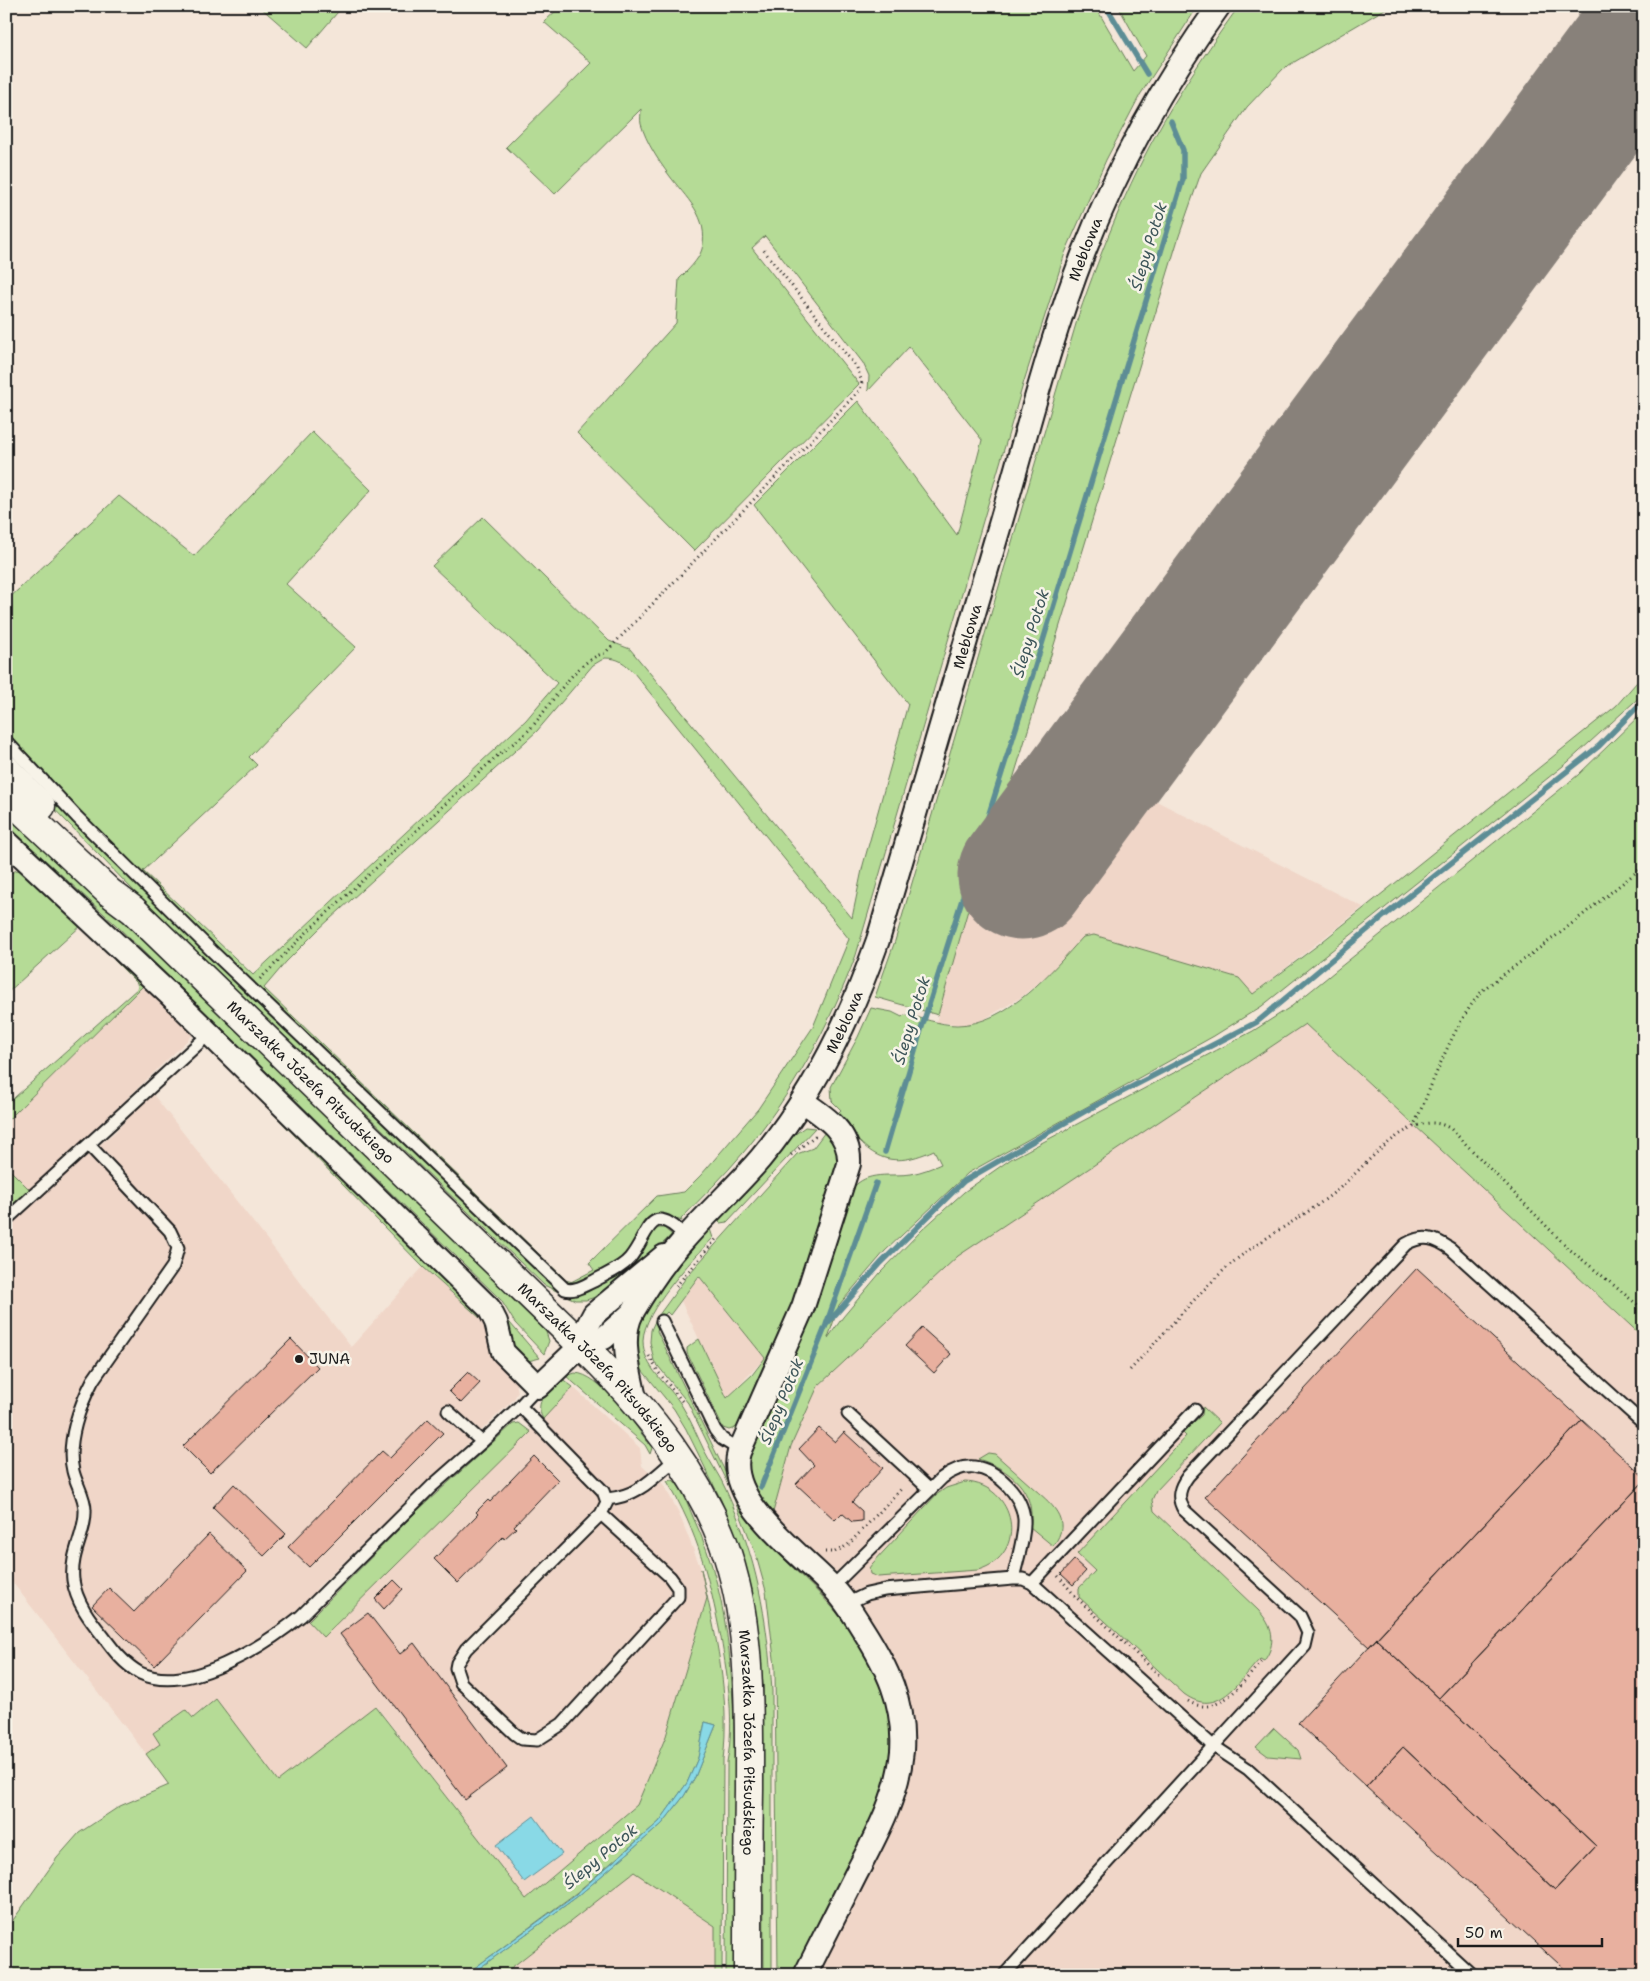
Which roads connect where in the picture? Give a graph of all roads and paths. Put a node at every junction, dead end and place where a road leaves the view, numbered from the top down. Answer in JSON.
{"nodes":[{"id":1,"x":1219,"y":6,"type":"edge"},
{"id":2,"x":762,"y":248,"type":"dead end"},
{"id":3,"x":6,"y":741,"type":"edge"},
{"id":4,"x":6,"y":769,"type":"edge"},
{"id":5,"x":6,"y":795,"type":"edge"},
{"id":6,"x":6,"y":841,"type":"edge"},
{"id":7,"x":1644,"y":866,"type":"edge"},
{"id":8,"x":133,"y":910,"type":"junction"},
{"id":9,"x":250,"y":988,"type":"junction"},
{"id":10,"x":209,"y":1034,"type":"junction"},
{"id":11,"x":802,"y":1101,"type":"junction"},
{"id":12,"x":1413,"y":1128,"type":"junction"},
{"id":13,"x":821,"y":1130,"type":"dead end"},
{"id":14,"x":89,"y":1145,"type":"junction"},
{"id":15,"x":784,"y":1163,"type":"dead end"},
{"id":16,"x":6,"y":1220,"type":"edge"},
{"id":17,"x":721,"y":1233,"type":"dead end"},
{"id":18,"x":683,"y":1240,"type":"junction"},
{"id":19,"x":670,"y":1294,"type":"dead end"},
{"id":20,"x":1644,"y":1310,"type":"edge"},
{"id":21,"x":632,"y":1313,"type":"junction"},
{"id":22,"x":662,"y":1321,"type":"dead end"},
{"id":23,"x":582,"y":1345,"type":"junction"},
{"id":24,"x":648,"y":1351,"type":"dead end"},
{"id":25,"x":1130,"y":1370,"type":"dead end"},
{"id":26,"x":538,"y":1387,"type":"junction"},
{"id":27,"x":635,"y":1399,"type":"junction"},
{"id":28,"x":520,"y":1406,"type":"junction"},
{"id":29,"x":685,"y":1406,"type":"dead end"},
{"id":30,"x":1195,"y":1410,"type":"dead end"},
{"id":31,"x":448,"y":1411,"type":"dead end"},
{"id":32,"x":848,"y":1414,"type":"dead end"},
{"id":33,"x":1644,"y":1424,"type":"edge"},
{"id":34,"x":482,"y":1442,"type":"junction"},
{"id":35,"x":740,"y":1450,"type":"junction"},
{"id":36,"x":678,"y":1457,"type":"junction"},
{"id":37,"x":902,"y":1488,"type":"dead end"},
{"id":38,"x":929,"y":1489,"type":"junction"},
{"id":39,"x":607,"y":1499,"type":"junction"},
{"id":40,"x":601,"y":1514,"type":"junction"},
{"id":41,"x":819,"y":1550,"type":"dead end"},
{"id":42,"x":1059,"y":1571,"type":"dead end"},
{"id":43,"x":1013,"y":1579,"type":"junction"},
{"id":44,"x":1032,"y":1583,"type":"junction"},
{"id":45,"x":839,"y":1595,"type":"junction"},
{"id":46,"x":1262,"y":1661,"type":"dead end"},
{"id":47,"x":1166,"y":1680,"type":"dead end"},
{"id":48,"x":1186,"y":1700,"type":"dead end"},
{"id":49,"x":1212,"y":1745,"type":"junction"},
{"id":50,"x":748,"y":1975,"type":"edge"},
{"id":51,"x":805,"y":1975,"type":"edge"},
{"id":52,"x":1004,"y":1975,"type":"edge"},
{"id":53,"x":1472,"y":1975,"type":"edge"}],
"edges":[{"from":1,"to":11,"type":"street","name":"Meblowa"},
{"from":2,"to":9,"type":"path"},
{"from":3,"to":9,"type":"lane"},
{"from":4,"to":8,"type":"main road","name":"Marszałka Józefa Piłsudskiego"},
{"from":5,"to":8,"type":"main road","name":"Marszałka Józefa Piłsudskiego"},
{"from":6,"to":10,"type":"street"},
{"from":7,"to":12,"type":"path"},
{"from":8,"to":23,"type":"main road","name":"Marszałka Józefa Piłsudskiego"},
{"from":9,"to":18,"type":"lane"},
{"from":10,"to":14,"type":"lane"},
{"from":10,"to":26,"type":"street"},
{"from":11,"to":18,"type":"street","name":"Meblowa"},
{"from":11,"to":35,"type":"street"},
{"from":12,"to":20,"type":"path"},
{"from":12,"to":25,"type":"path"},
{"from":13,"to":15,"type":"path"},
{"from":14,"to":16,"type":"lane"},
{"from":14,"to":34,"type":"lane"},
{"from":17,"to":19,"type":"path"},
{"from":18,"to":21,"type":"street","name":"Meblowa"},
{"from":18,"to":23,"type":"street","name":"Meblowa"},
{"from":21,"to":23,"type":"street","name":"Meblowa"},
{"from":21,"to":27,"type":"street","name":"Meblowa"},
{"from":22,"to":35,"type":"lane"},
{"from":23,"to":26,"type":"street"},
{"from":23,"to":27,"type":"main road","name":"Marszałka Józefa Piłsudskiego"},
{"from":24,"to":29,"type":"path"},
{"from":26,"to":28,"type":"lane"},
{"from":27,"to":36,"type":"main road","name":"Marszałka Józefa Piłsudskiego"},
{"from":28,"to":34,"type":"lane"},
{"from":28,"to":39,"type":"lane"},
{"from":30,"to":44,"type":"lane"},
{"from":31,"to":34,"type":"lane"},
{"from":32,"to":38,"type":"lane"},
{"from":33,"to":49,"type":"lane"},
{"from":35,"to":45,"type":"street"},
{"from":36,"to":39,"type":"lane"},
{"from":36,"to":50,"type":"main road","name":"Marszałka Józefa Piłsudskiego"},
{"from":37,"to":41,"type":"path"},
{"from":38,"to":43,"type":"lane"},
{"from":38,"to":45,"type":"lane"},
{"from":39,"to":40,"type":"lane"},
{"from":40,"to":40,"type":"lane"},
{"from":42,"to":47,"type":"path"},
{"from":43,"to":44,"type":"lane"},
{"from":43,"to":45,"type":"lane"},
{"from":44,"to":49,"type":"lane"},
{"from":45,"to":51,"type":"street"},
{"from":46,"to":48,"type":"path"},
{"from":49,"to":52,"type":"lane"},
{"from":49,"to":53,"type":"lane"}]}
